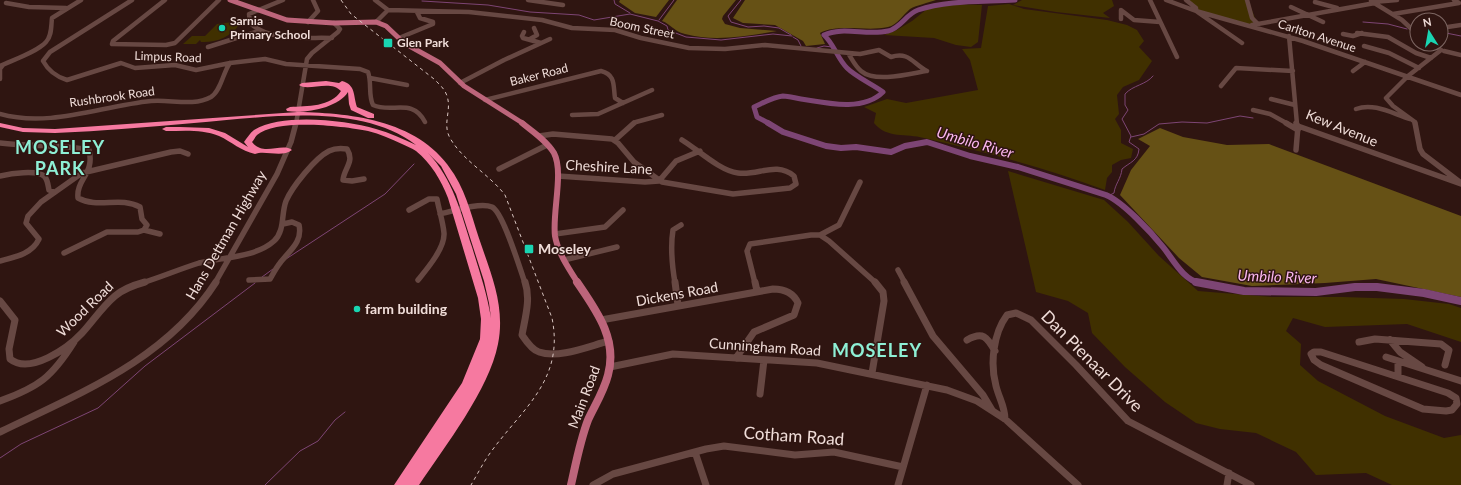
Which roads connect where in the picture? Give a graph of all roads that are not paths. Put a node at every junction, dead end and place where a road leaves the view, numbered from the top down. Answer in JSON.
{"nodes":[{"id":1,"x":81,"y":0,"type":"edge"},
{"id":2,"x":132,"y":0,"type":"edge"},
{"id":3,"x":165,"y":0,"type":"edge"},
{"id":4,"x":220,"y":0,"type":"edge"},
{"id":5,"x":283,"y":0,"type":"edge"},
{"id":6,"x":313,"y":0,"type":"edge"},
{"id":7,"x":375,"y":0,"type":"edge"},
{"id":8,"x":528,"y":0,"type":"edge"},
{"id":9,"x":1150,"y":0,"type":"edge"},
{"id":10,"x":1166,"y":0,"type":"edge"},
{"id":11,"x":1186,"y":0,"type":"edge"},
{"id":12,"x":1248,"y":0,"type":"edge"},
{"id":13,"x":1396,"y":0,"type":"edge"},
{"id":14,"x":1454,"y":0,"type":"edge"},
{"id":15,"x":234,"y":1,"type":"edge"},
{"id":16,"x":1315,"y":2,"type":"dead end"},
{"id":17,"x":1372,"y":2,"type":"edge"},
{"id":18,"x":6,"y":3,"type":"dead end"},
{"id":19,"x":1460,"y":3,"type":"edge"},
{"id":20,"x":1342,"y":4,"type":"dead end"},
{"id":21,"x":563,"y":5,"type":"dead end"},
{"id":22,"x":1293,"y":7,"type":"dead end"},
{"id":23,"x":1351,"y":7,"type":"junction"},
{"id":24,"x":66,"y":8,"type":"junction"},
{"id":25,"x":1340,"y":9,"type":"junction"},
{"id":26,"x":257,"y":10,"type":"junction"},
{"id":27,"x":388,"y":10,"type":"junction"},
{"id":28,"x":1196,"y":11,"type":"junction"},
{"id":29,"x":417,"y":12,"type":"junction"},
{"id":30,"x":1310,"y":14,"type":"junction"},
{"id":31,"x":1393,"y":14,"type":"junction"},
{"id":32,"x":1121,"y":19,"type":"dead end"},
{"id":33,"x":1324,"y":21,"type":"dead end"},
{"id":34,"x":308,"y":22,"type":"junction"},
{"id":35,"x":376,"y":22,"type":"junction"},
{"id":36,"x":1160,"y":22,"type":"junction"},
{"id":37,"x":334,"y":23,"type":"junction"},
{"id":38,"x":1258,"y":24,"type":"junction"},
{"id":39,"x":1461,"y":25,"type":"edge"},
{"id":40,"x":1250,"y":26,"type":"junction"},
{"id":41,"x":1409,"y":26,"type":"edge"},
{"id":42,"x":1449,"y":27,"type":"edge"},
{"id":43,"x":534,"y":28,"type":"dead end"},
{"id":44,"x":259,"y":31,"type":"junction"},
{"id":45,"x":524,"y":32,"type":"dead end"},
{"id":46,"x":1357,"y":32,"type":"dead end"},
{"id":47,"x":1363,"y":33,"type":"junction"},
{"id":48,"x":1343,"y":34,"type":"dead end"},
{"id":49,"x":1289,"y":36,"type":"junction"},
{"id":50,"x":332,"y":38,"type":"junction"},
{"id":51,"x":399,"y":38,"type":"junction"},
{"id":52,"x":530,"y":39,"type":"junction"},
{"id":53,"x":550,"y":39,"type":"dead end"},
{"id":54,"x":541,"y":43,"type":"junction"},
{"id":55,"x":1242,"y":44,"type":"dead end"},
{"id":56,"x":1364,"y":46,"type":"dead end"},
{"id":57,"x":208,"y":47,"type":"dead end"},
{"id":58,"x":1440,"y":52,"type":"edge"},
{"id":59,"x":1448,"y":52,"type":"edge"},
{"id":60,"x":846,"y":53,"type":"junction"},
{"id":61,"x":1461,"y":55,"type":"edge"},
{"id":62,"x":1177,"y":57,"type":"dead end"},
{"id":63,"x":1430,"y":58,"type":"junction"},
{"id":64,"x":1365,"y":62,"type":"junction"},
{"id":65,"x":230,"y":63,"type":"junction"},
{"id":66,"x":306,"y":64,"type":"junction"},
{"id":67,"x":1,"y":67,"type":"edge"},
{"id":68,"x":1419,"y":68,"type":"junction"},
{"id":69,"x":1293,"y":71,"type":"junction"},
{"id":70,"x":1353,"y":71,"type":"dead end"},
{"id":71,"x":1408,"y":76,"type":"junction"},
{"id":72,"x":370,"y":78,"type":"junction"},
{"id":73,"x":0,"y":79,"type":"edge"},
{"id":74,"x":460,"y":83,"type":"junction"},
{"id":75,"x":303,"y":84,"type":"junction"},
{"id":76,"x":407,"y":85,"type":"dead end"},
{"id":77,"x":1221,"y":86,"type":"dead end"},
{"id":78,"x":652,"y":90,"type":"dead end"},
{"id":79,"x":1461,"y":95,"type":"edge"},
{"id":80,"x":1271,"y":98,"type":"dead end"},
{"id":81,"x":485,"y":100,"type":"junction"},
{"id":82,"x":623,"y":104,"type":"junction"},
{"id":83,"x":1295,"y":105,"type":"junction"},
{"id":84,"x":1356,"y":109,"type":"dead end"},
{"id":85,"x":1253,"y":110,"type":"dead end"},
{"id":86,"x":1,"y":115,"type":"edge"},
{"id":87,"x":572,"y":115,"type":"dead end"},
{"id":88,"x":662,"y":115,"type":"dead end"},
{"id":89,"x":1413,"y":120,"type":"junction"},
{"id":90,"x":425,"y":122,"type":"dead end"},
{"id":91,"x":0,"y":125,"type":"edge"},
{"id":92,"x":121,"y":127,"type":"junction"},
{"id":93,"x":1298,"y":128,"type":"junction"},
{"id":94,"x":0,"y":131,"type":"edge"},
{"id":95,"x":97,"y":132,"type":"junction"},
{"id":96,"x":539,"y":136,"type":"junction"},
{"id":97,"x":615,"y":140,"type":"junction"},
{"id":98,"x":682,"y":140,"type":"dead end"},
{"id":99,"x":0,"y":143,"type":"edge"},
{"id":100,"x":547,"y":144,"type":"junction"},
{"id":101,"x":417,"y":148,"type":"junction"},
{"id":102,"x":1296,"y":150,"type":"dead end"},
{"id":103,"x":287,"y":151,"type":"junction"},
{"id":104,"x":700,"y":151,"type":"junction"},
{"id":105,"x":188,"y":154,"type":"dead end"},
{"id":106,"x":439,"y":160,"type":"junction"},
{"id":107,"x":499,"y":169,"type":"dead end"},
{"id":108,"x":89,"y":170,"type":"junction"},
{"id":109,"x":0,"y":176,"type":"edge"},
{"id":110,"x":558,"y":176,"type":"junction"},
{"id":111,"x":364,"y":178,"type":"dead end"},
{"id":112,"x":659,"y":181,"type":"junction"},
{"id":113,"x":860,"y":182,"type":"dead end"},
{"id":114,"x":1461,"y":183,"type":"edge"},
{"id":115,"x":54,"y":192,"type":"junction"},
{"id":116,"x":409,"y":210,"type":"dead end"},
{"id":117,"x":622,"y":210,"type":"dead end"},
{"id":118,"x":440,"y":214,"type":"junction"},
{"id":119,"x":283,"y":224,"type":"junction"},
{"id":120,"x":681,"y":225,"type":"dead end"},
{"id":121,"x":144,"y":230,"type":"junction"},
{"id":122,"x":160,"y":234,"type":"dead end"},
{"id":123,"x":555,"y":234,"type":"junction"},
{"id":124,"x":820,"y":235,"type":"junction"},
{"id":125,"x":617,"y":247,"type":"dead end"},
{"id":126,"x":64,"y":253,"type":"dead end"},
{"id":127,"x":231,"y":256,"type":"junction"},
{"id":128,"x":564,"y":260,"type":"junction"},
{"id":129,"x":0,"y":261,"type":"edge"},
{"id":130,"x":898,"y":270,"type":"dead end"},
{"id":131,"x":249,"y":280,"type":"dead end"},
{"id":132,"x":418,"y":280,"type":"dead end"},
{"id":133,"x":757,"y":292,"type":"junction"},
{"id":134,"x":0,"y":301,"type":"edge"},
{"id":135,"x":678,"y":305,"type":"junction"},
{"id":136,"x":601,"y":320,"type":"junction"},
{"id":137,"x":76,"y":339,"type":"junction"},
{"id":138,"x":967,"y":340,"type":"dead end"},
{"id":139,"x":1390,"y":340,"type":"junction"},
{"id":140,"x":609,"y":341,"type":"junction"},
{"id":141,"x":1358,"y":342,"type":"dead end"},
{"id":142,"x":995,"y":351,"type":"junction"},
{"id":143,"x":1386,"y":357,"type":"dead end"},
{"id":144,"x":736,"y":358,"type":"junction"},
{"id":145,"x":764,"y":360,"type":"junction"},
{"id":146,"x":1398,"y":361,"type":"junction"},
{"id":147,"x":1445,"y":365,"type":"dead end"},
{"id":148,"x":610,"y":367,"type":"junction"},
{"id":149,"x":1424,"y":369,"type":"junction"},
{"id":150,"x":872,"y":373,"type":"junction"},
{"id":151,"x":1398,"y":376,"type":"junction"},
{"id":152,"x":1461,"y":381,"type":"edge"},
{"id":153,"x":927,"y":385,"type":"junction"},
{"id":154,"x":760,"y":394,"type":"dead end"},
{"id":155,"x":983,"y":396,"type":"junction"},
{"id":156,"x":975,"y":400,"type":"junction"},
{"id":157,"x":0,"y":401,"type":"edge"},
{"id":158,"x":992,"y":410,"type":"junction"},
{"id":159,"x":1005,"y":419,"type":"junction"},
{"id":160,"x":0,"y":432,"type":"edge"},
{"id":161,"x":695,"y":452,"type":"junction"},
{"id":162,"x":903,"y":467,"type":"junction"},
{"id":163,"x":1229,"y":473,"type":"junction"},
{"id":164,"x":1074,"y":484,"type":"edge"},
{"id":165,"x":400,"y":485,"type":"edge"},
{"id":166,"x":412,"y":485,"type":"edge"},
{"id":167,"x":571,"y":485,"type":"edge"},
{"id":168,"x":593,"y":485,"type":"edge"},
{"id":169,"x":706,"y":485,"type":"edge"},
{"id":170,"x":898,"y":485,"type":"edge"},
{"id":171,"x":1227,"y":485,"type":"edge"},
{"id":172,"x":1251,"y":485,"type":"edge"}],
"edges":[{"from":1,"to":24,"type":"street"},
{"from":2,"to":65,"type":"street","name":"Limpus Road"},
{"from":3,"to":4,"type":"street"},
{"from":5,"to":26,"type":"street"},
{"from":6,"to":34,"type":"street"},
{"from":7,"to":27,"type":"street"},
{"from":8,"to":21,"type":"street"},
{"from":9,"to":36,"type":"street"},
{"from":10,"to":28,"type":"street","name":"Carlton Avenue"},
{"from":11,"to":28,"type":"street"},
{"from":12,"to":38,"type":"street"},
{"from":13,"to":17,"type":"street"},
{"from":14,"to":19,"type":"street"},
{"from":15,"to":26,"type":"main road"},
{"from":16,"to":25,"type":"street"},
{"from":17,"to":23,"type":"street"},
{"from":17,"to":31,"type":"street"},
{"from":18,"to":24,"type":"street"},
{"from":19,"to":31,"type":"street"},
{"from":20,"to":23,"type":"street"},
{"from":22,"to":30,"type":"street"},
{"from":23,"to":25,"type":"street"},
{"from":24,"to":67,"type":"street"},
{"from":25,"to":30,"type":"street"},
{"from":26,"to":34,"type":"main road"},
{"from":26,"to":44,"type":"street"},
{"from":27,"to":29,"type":"street","name":"Boom Street"},
{"from":27,"to":35,"type":"street"},
{"from":28,"to":40,"type":"street","name":"Carlton Avenue"},
{"from":28,"to":55,"type":"street"},
{"from":29,"to":51,"type":"street"},
{"from":29,"to":60,"type":"street","name":"Boom Street"},
{"from":30,"to":33,"type":"street"},
{"from":30,"to":38,"type":"street"},
{"from":31,"to":41,"type":"street"},
{"from":32,"to":36,"type":"street"},
{"from":34,"to":37,"type":"main road"},
{"from":35,"to":37,"type":"main road"},
{"from":35,"to":51,"type":"main road","name":"Main Road"},
{"from":36,"to":62,"type":"street"},
{"from":37,"to":50,"type":"street"},
{"from":38,"to":40,"type":"street"},
{"from":39,"to":42,"type":"street"},
{"from":40,"to":49,"type":"street","name":"Carlton Avenue"},
{"from":43,"to":52,"type":"street"},
{"from":44,"to":50,"type":"street"},
{"from":44,"to":57,"type":"street"},
{"from":45,"to":52,"type":"street"},
{"from":46,"to":47,"type":"street"},
{"from":47,"to":48,"type":"street"},
{"from":47,"to":63,"type":"street"},
{"from":49,"to":64,"type":"street","name":"Carlton Avenue"},
{"from":49,"to":69,"type":"street","name":"Kew Avenue"},
{"from":50,"to":66,"type":"street"},
{"from":51,"to":74,"type":"main road","name":"Main Road"},
{"from":52,"to":54,"type":"street"},
{"from":53,"to":54,"type":"street"},
{"from":54,"to":74,"type":"street"},
{"from":56,"to":68,"type":"street"},
{"from":58,"to":63,"type":"street"},
{"from":59,"to":61,"type":"street"},
{"from":60,"to":60,"type":"street","name":"Boom Street"},
{"from":63,"to":68,"type":"street"},
{"from":64,"to":70,"type":"street"},
{"from":64,"to":71,"type":"street","name":"Carlton Avenue"},
{"from":65,"to":66,"type":"street","name":"Limpus Road"},
{"from":65,"to":86,"type":"street","name":"Rushbrook Road"},
{"from":66,"to":72,"type":"street"},
{"from":66,"to":75,"type":"street","name":"Hans Dettman Highway"},
{"from":67,"to":73,"type":"street"},
{"from":68,"to":71,"type":"street"},
{"from":69,"to":77,"type":"street"},
{"from":69,"to":83,"type":"street","name":"Kew Avenue"},
{"from":71,"to":79,"type":"street","name":"Carlton Avenue"},
{"from":71,"to":89,"type":"street"},
{"from":72,"to":76,"type":"street"},
{"from":72,"to":90,"type":"street"},
{"from":74,"to":81,"type":"main road","name":"Main Road"},
{"from":75,"to":92,"type":"highway"},
{"from":75,"to":103,"type":"street","name":"Hans Dettman Highway"},
{"from":75,"to":106,"type":"highway"},
{"from":78,"to":82,"type":"street"},
{"from":80,"to":83,"type":"street"},
{"from":81,"to":82,"type":"street","name":"Baker Road"},
{"from":81,"to":96,"type":"main road","name":"Main Road"},
{"from":82,"to":87,"type":"street"},
{"from":83,"to":93,"type":"street","name":"Kew Avenue"},
{"from":84,"to":89,"type":"street"},
{"from":85,"to":93,"type":"street"},
{"from":88,"to":97,"type":"street"},
{"from":89,"to":114,"type":"street"},
{"from":91,"to":92,"type":"highway"},
{"from":92,"to":106,"type":"highway"},
{"from":93,"to":102,"type":"street"},
{"from":93,"to":114,"type":"street","name":"Kew Avenue"},
{"from":94,"to":95,"type":"highway"},
{"from":95,"to":101,"type":"highway"},
{"from":95,"to":103,"type":"highway"},
{"from":96,"to":97,"type":"street"},
{"from":96,"to":100,"type":"main road","name":"Main Road"},
{"from":97,"to":112,"type":"street"},
{"from":98,"to":104,"type":"street"},
{"from":99,"to":108,"type":"street"},
{"from":100,"to":107,"type":"street"},
{"from":100,"to":110,"type":"main road","name":"Main Road"},
{"from":101,"to":103,"type":"highway"},
{"from":101,"to":165,"type":"highway"},
{"from":103,"to":127,"type":"street","name":"Hans Dettman Highway"},
{"from":104,"to":112,"type":"street"},
{"from":104,"to":112,"type":"street","name":"Cheshire Lane"},
{"from":105,"to":108,"type":"street"},
{"from":106,"to":166,"type":"highway"},
{"from":108,"to":115,"type":"street"},
{"from":108,"to":121,"type":"street"},
{"from":109,"to":115,"type":"street"},
{"from":110,"to":112,"type":"street","name":"Cheshire Lane"},
{"from":110,"to":123,"type":"main road","name":"Main Road"},
{"from":111,"to":119,"type":"street","name":"Wood Road"},
{"from":113,"to":124,"type":"street"},
{"from":115,"to":129,"type":"street"},
{"from":116,"to":118,"type":"street"},
{"from":117,"to":123,"type":"street"},
{"from":118,"to":132,"type":"street"},
{"from":118,"to":140,"type":"street"},
{"from":119,"to":127,"type":"street","name":"Wood Road"},
{"from":119,"to":131,"type":"street"},
{"from":120,"to":135,"type":"street"},
{"from":121,"to":122,"type":"street"},
{"from":121,"to":126,"type":"street"},
{"from":123,"to":128,"type":"main road","name":"Main Road"},
{"from":124,"to":133,"type":"street"},
{"from":124,"to":150,"type":"street"},
{"from":125,"to":128,"type":"street"},
{"from":127,"to":137,"type":"street","name":"Wood Road"},
{"from":127,"to":160,"type":"street","name":"Hans Dettman Highway"},
{"from":128,"to":136,"type":"main road","name":"Main Road"},
{"from":130,"to":155,"type":"street"},
{"from":133,"to":135,"type":"street","name":"Dickens Road"},
{"from":133,"to":144,"type":"street","name":"Dickens Road"},
{"from":134,"to":137,"type":"street","name":"Wood Road"},
{"from":135,"to":136,"type":"street","name":"Dickens Road"},
{"from":136,"to":140,"type":"main road","name":"Main Road"},
{"from":137,"to":157,"type":"street"},
{"from":138,"to":142,"type":"street"},
{"from":139,"to":141,"type":"street"},
{"from":139,"to":147,"type":"street"},
{"from":139,"to":149,"type":"street"},
{"from":140,"to":148,"type":"main road","name":"Main Road"},
{"from":142,"to":159,"type":"street","name":"Dan Pienaar Drive"},
{"from":142,"to":163,"type":"street","name":"Dan Pienaar Drive"},
{"from":143,"to":146,"type":"street"},
{"from":144,"to":145,"type":"street","name":"Cunningham Road"},
{"from":144,"to":148,"type":"street","name":"Cunningham Road"},
{"from":145,"to":150,"type":"street","name":"Cunningham Road"},
{"from":145,"to":154,"type":"street"},
{"from":146,"to":149,"type":"street"},
{"from":146,"to":151,"type":"street"},
{"from":148,"to":167,"type":"main road","name":"Main Road"},
{"from":149,"to":152,"type":"street"},
{"from":150,"to":153,"type":"street","name":"Cunningham Road"},
{"from":151,"to":151,"type":"street"},
{"from":153,"to":156,"type":"street","name":"Cunningham Road"},
{"from":153,"to":162,"type":"street"},
{"from":155,"to":156,"type":"street"},
{"from":155,"to":158,"type":"street"},
{"from":156,"to":158,"type":"street","name":"Cunningham Road"},
{"from":158,"to":159,"type":"street","name":"Cunningham Road"},
{"from":159,"to":164,"type":"street","name":"Cunningham Road"},
{"from":161,"to":162,"type":"street","name":"Cotham Road"},
{"from":161,"to":168,"type":"street","name":"Cotham Road"},
{"from":161,"to":169,"type":"street"},
{"from":162,"to":170,"type":"street"},
{"from":163,"to":171,"type":"street"},
{"from":163,"to":172,"type":"street","name":"Dan Pienaar Drive"}]}
